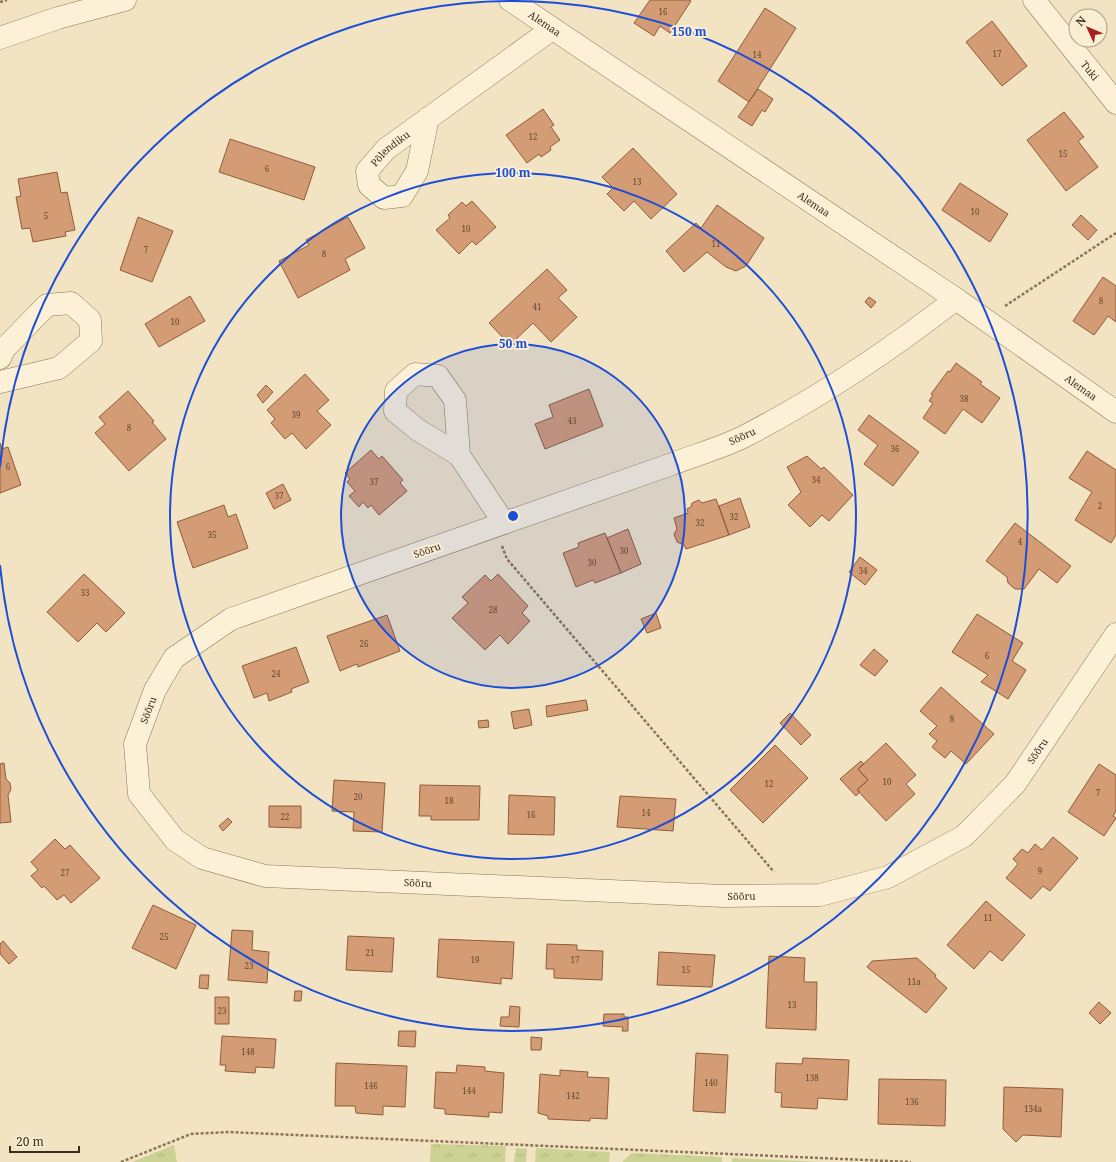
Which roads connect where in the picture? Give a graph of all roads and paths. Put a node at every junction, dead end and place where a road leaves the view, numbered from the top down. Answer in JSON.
{"nodes":[{"id":1,"x":7,"y":0,"type":"edge"},
{"id":2,"x":125,"y":0,"type":"edge"},
{"id":3,"x":510,"y":0,"type":"edge"},
{"id":4,"x":1034,"y":0,"type":"edge"},
{"id":5,"x":0,"y":2,"type":"edge"},
{"id":6,"x":552,"y":29,"type":"junction"},
{"id":7,"x":0,"y":38,"type":"edge"},
{"id":8,"x":1116,"y":103,"type":"edge"},
{"id":9,"x":428,"y":118,"type":"dead end"},
{"id":10,"x":1116,"y":233,"type":"edge"},
{"id":11,"x":956,"y":299,"type":"junction"},
{"id":12,"x":984,"y":319,"type":"junction"},
{"id":13,"x":0,"y":358,"type":"edge"},
{"id":14,"x":0,"y":382,"type":"edge"},
{"id":15,"x":1116,"y":412,"type":"edge"},
{"id":16,"x":459,"y":455,"type":"dead end"},
{"id":17,"x":504,"y":523,"type":"junction"},
{"id":18,"x":1116,"y":634,"type":"edge"},
{"id":19,"x":794,"y":895,"type":"junction"},
{"id":20,"x":121,"y":1162,"type":"edge"},
{"id":21,"x":911,"y":1162,"type":"edge"}],
"edges":[{"from":1,"to":5,"type":"path"},
{"from":2,"to":7,"type":"street"},
{"from":3,"to":6,"type":"street","name":"Alemaa"},
{"from":4,"to":8,"type":"street","name":"Tuki"},
{"from":6,"to":9,"type":"street"},
{"from":6,"to":11,"type":"street","name":"Alemaa"},
{"from":10,"to":12,"type":"path"},
{"from":11,"to":12,"type":"street","name":"Alemaa"},
{"from":11,"to":17,"type":"street","name":"Sõõru"},
{"from":12,"to":15,"type":"street","name":"Alemaa"},
{"from":13,"to":14,"type":"street"},
{"from":16,"to":17,"type":"street"},
{"from":17,"to":19,"type":"path"},
{"from":17,"to":19,"type":"street","name":"Sõõru"},
{"from":18,"to":19,"type":"street","name":"Sõõru"},
{"from":20,"to":21,"type":"path"}]}
